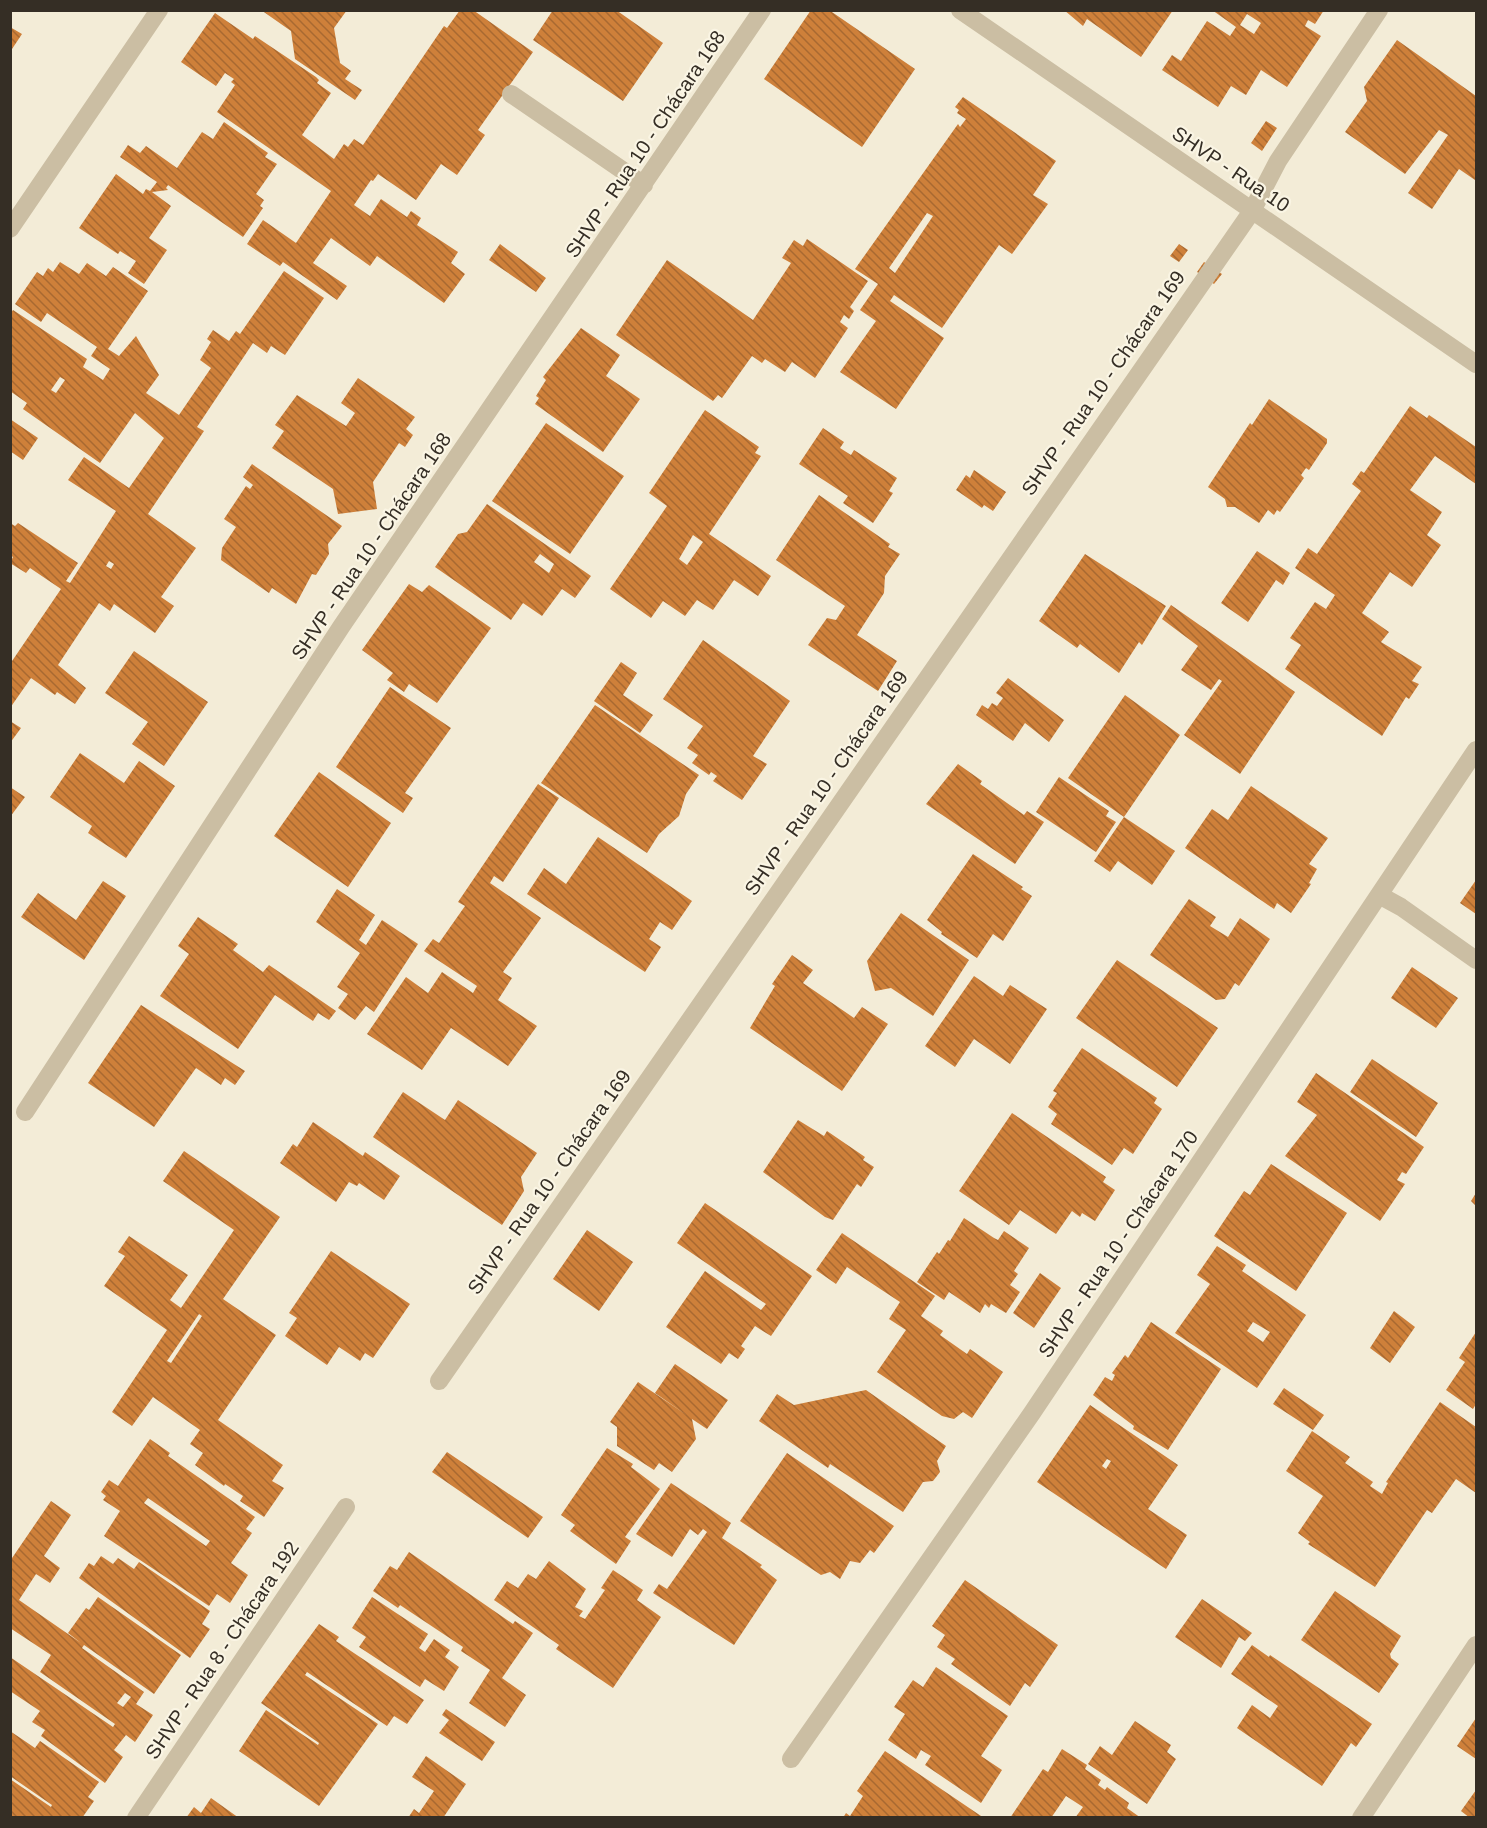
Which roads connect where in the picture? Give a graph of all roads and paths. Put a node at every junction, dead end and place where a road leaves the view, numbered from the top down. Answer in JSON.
{"nodes":[{"id":1,"x":159,"y":10,"type":"edge"},
{"id":2,"x":762,"y":10,"type":"edge"},
{"id":3,"x":960,"y":10,"type":"edge"},
{"id":4,"x":1379,"y":10,"type":"edge"},
{"id":5,"x":511,"y":94,"type":"dead end"},
{"id":6,"x":645,"y":185,"type":"junction"},
{"id":7,"x":1252,"y":211,"type":"junction"},
{"id":8,"x":10,"y":229,"type":"edge"},
{"id":9,"x":1476,"y":364,"type":"edge"},
{"id":10,"x":1476,"y":750,"type":"edge"},
{"id":11,"x":1379,"y":895,"type":"junction"},
{"id":12,"x":1476,"y":960,"type":"edge"},
{"id":13,"x":25,"y":1112,"type":"dead end"},
{"id":14,"x":439,"y":1381,"type":"dead end"},
{"id":15,"x":346,"y":1507,"type":"dead end"},
{"id":16,"x":1476,"y":1645,"type":"edge"},
{"id":17,"x":791,"y":1759,"type":"dead end"},
{"id":18,"x":136,"y":1818,"type":"edge"},
{"id":19,"x":1360,"y":1818,"type":"edge"}],
"edges":[{"from":1,"to":8,"type":"street"},
{"from":2,"to":6,"type":"street","name":"SHVP - Rua 10 - Chácara 168"},
{"from":3,"to":7,"type":"street","name":"SHVP - Rua 10"},
{"from":4,"to":7,"type":"street","name":"SHVP - Rua 10 - Chácara 169"},
{"from":5,"to":6,"type":"street"},
{"from":6,"to":13,"type":"street","name":"SHVP - Rua 10 - Chácara 168"},
{"from":7,"to":9,"type":"street","name":"SHVP - Rua 10"},
{"from":7,"to":14,"type":"street","name":"SHVP - Rua 10 - Chácara 169"},
{"from":10,"to":11,"type":"street","name":"SHVP - Rua 10 - Chácara 170"},
{"from":11,"to":12,"type":"street"},
{"from":11,"to":17,"type":"street","name":"SHVP - Rua 10 - Chácara 170"},
{"from":15,"to":18,"type":"street","name":"SHVP - Rua 8 - Chácara 192"},
{"from":16,"to":19,"type":"street"}]}
